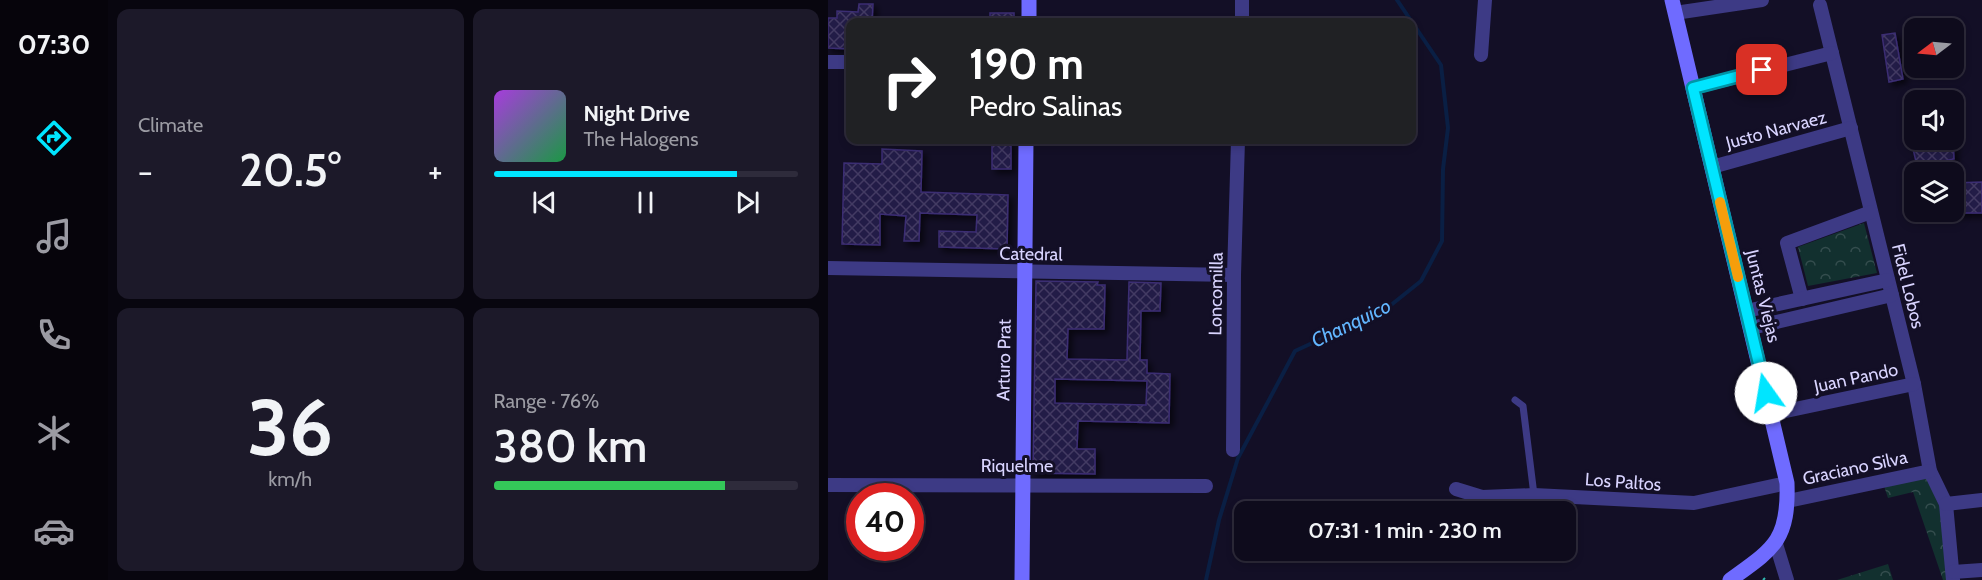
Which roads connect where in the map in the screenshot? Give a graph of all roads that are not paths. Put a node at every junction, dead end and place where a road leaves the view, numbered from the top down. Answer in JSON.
{"nodes":[{"id":1,"x":1029,"y":0,"type":"edge"},
{"id":2,"x":1242,"y":0,"type":"edge"},
{"id":3,"x":1485,"y":0,"type":"edge"},
{"id":4,"x":1762,"y":0,"type":"edge"},
{"id":5,"x":1727,"y":2,"type":"edge"},
{"id":6,"x":1818,"y":2,"type":"edge"},
{"id":7,"x":1674,"y":7,"type":"edge"},
{"id":8,"x":1029,"y":18,"type":"edge"},
{"id":9,"x":1242,"y":18,"type":"edge"},
{"id":10,"x":1832,"y":52,"type":"junction"},
{"id":11,"x":1481,"y":55,"type":"dead end"},
{"id":12,"x":828,"y":62,"type":"edge"},
{"id":13,"x":846,"y":62,"type":"edge"},
{"id":14,"x":1693,"y":88,"type":"junction"},
{"id":15,"x":1851,"y":129,"type":"junction"},
{"id":16,"x":1026,"y":144,"type":"edge"},
{"id":17,"x":1238,"y":144,"type":"edge"},
{"id":18,"x":1712,"y":166,"type":"junction"},
{"id":19,"x":1871,"y":212,"type":"junction"},
{"id":20,"x":828,"y":268,"type":"edge"},
{"id":21,"x":1024,"y":272,"type":"junction"},
{"id":22,"x":1234,"y":275,"type":"junction"},
{"id":23,"x":1888,"y":280,"type":"junction"},
{"id":24,"x":1892,"y":295,"type":"junction"},
{"id":25,"x":1802,"y":299,"type":"junction"},
{"id":26,"x":1746,"y":311,"type":"junction"},
{"id":27,"x":1750,"y":328,"type":"junction"},
{"id":28,"x":1914,"y":384,"type":"junction"},
{"id":29,"x":1515,"y":400,"type":"dead end"},
{"id":30,"x":1771,"y":414,"type":"junction"},
{"id":31,"x":1233,"y":450,"type":"dead end"},
{"id":32,"x":1930,"y":471,"type":"junction"},
{"id":33,"x":1787,"y":483,"type":"junction"},
{"id":34,"x":1022,"y":484,"type":"junction"},
{"id":35,"x":828,"y":485,"type":"edge"},
{"id":36,"x":1206,"y":486,"type":"dead end"},
{"id":37,"x":1456,"y":489,"type":"dead end"},
{"id":38,"x":1534,"y":495,"type":"junction"},
{"id":39,"x":1982,"y":500,"type":"edge"},
{"id":40,"x":1788,"y":501,"type":"junction"},
{"id":41,"x":1946,"y":504,"type":"junction"},
{"id":42,"x":1776,"y":544,"type":"junction"},
{"id":43,"x":1982,"y":570,"type":"edge"},
{"id":44,"x":1953,"y":576,"type":"edge"},
{"id":45,"x":1022,"y":580,"type":"edge"},
{"id":46,"x":1730,"y":580,"type":"edge"},
{"id":47,"x":1787,"y":580,"type":"edge"}],
"edges":[{"from":1,"to":8,"type":"street"},
{"from":2,"to":9,"type":"street"},
{"from":3,"to":11,"type":"street"},
{"from":4,"to":5,"type":"street"},
{"from":5,"to":7,"type":"street"},
{"from":6,"to":10,"type":"street","name":"Fidel Lobos"},
{"from":7,"to":14,"type":"street","name":"Juntas Viejas"},
{"from":10,"to":14,"type":"street"},
{"from":10,"to":15,"type":"street","name":"Fidel Lobos"},
{"from":12,"to":13,"type":"street"},
{"from":14,"to":18,"type":"street","name":"Juntas Viejas"},
{"from":15,"to":18,"type":"street","name":"Justo Narvaez"},
{"from":15,"to":19,"type":"street","name":"Fidel Lobos"},
{"from":16,"to":21,"type":"street","name":"Arturo Prat"},
{"from":17,"to":22,"type":"street","name":"Loncomilla"},
{"from":18,"to":26,"type":"street","name":"Juntas Viejas"},
{"from":19,"to":23,"type":"street","name":"Fidel Lobos"},
{"from":19,"to":25,"type":"street"},
{"from":20,"to":21,"type":"street","name":"Catedral"},
{"from":21,"to":22,"type":"street","name":"Catedral"},
{"from":21,"to":34,"type":"street","name":"Arturo Prat"},
{"from":22,"to":31,"type":"street","name":"Loncomilla"},
{"from":23,"to":24,"type":"street","name":"Fidel Lobos"},
{"from":23,"to":25,"type":"street"},
{"from":24,"to":27,"type":"street"},
{"from":24,"to":28,"type":"street","name":"Fidel Lobos"},
{"from":25,"to":26,"type":"street"},
{"from":26,"to":27,"type":"street","name":"Juntas Viejas"},
{"from":27,"to":30,"type":"street","name":"Juntas Viejas"},
{"from":28,"to":30,"type":"street","name":"Juan Pando"},
{"from":28,"to":32,"type":"street","name":"Fidel Lobos"},
{"from":29,"to":38,"type":"lane"},
{"from":30,"to":33,"type":"street","name":"Juntas Viejas"},
{"from":32,"to":40,"type":"street","name":"Graciano Silva"},
{"from":32,"to":41,"type":"street","name":"Fidel Lobos"},
{"from":33,"to":38,"type":"street","name":"Los Paltos"},
{"from":33,"to":40,"type":"street","name":"Juntas Viejas"},
{"from":34,"to":35,"type":"street","name":"Riquelme"},
{"from":34,"to":36,"type":"street","name":"Riquelme"},
{"from":34,"to":45,"type":"street","name":"Arturo Prat"},
{"from":37,"to":38,"type":"street","name":"Los Paltos"},
{"from":39,"to":41,"type":"street"},
{"from":40,"to":42,"type":"street","name":"Juntas Viejas"},
{"from":41,"to":44,"type":"street","name":"Fidel Lobos"},
{"from":42,"to":46,"type":"street"},
{"from":42,"to":47,"type":"street"},
{"from":43,"to":44,"type":"street"}]}
